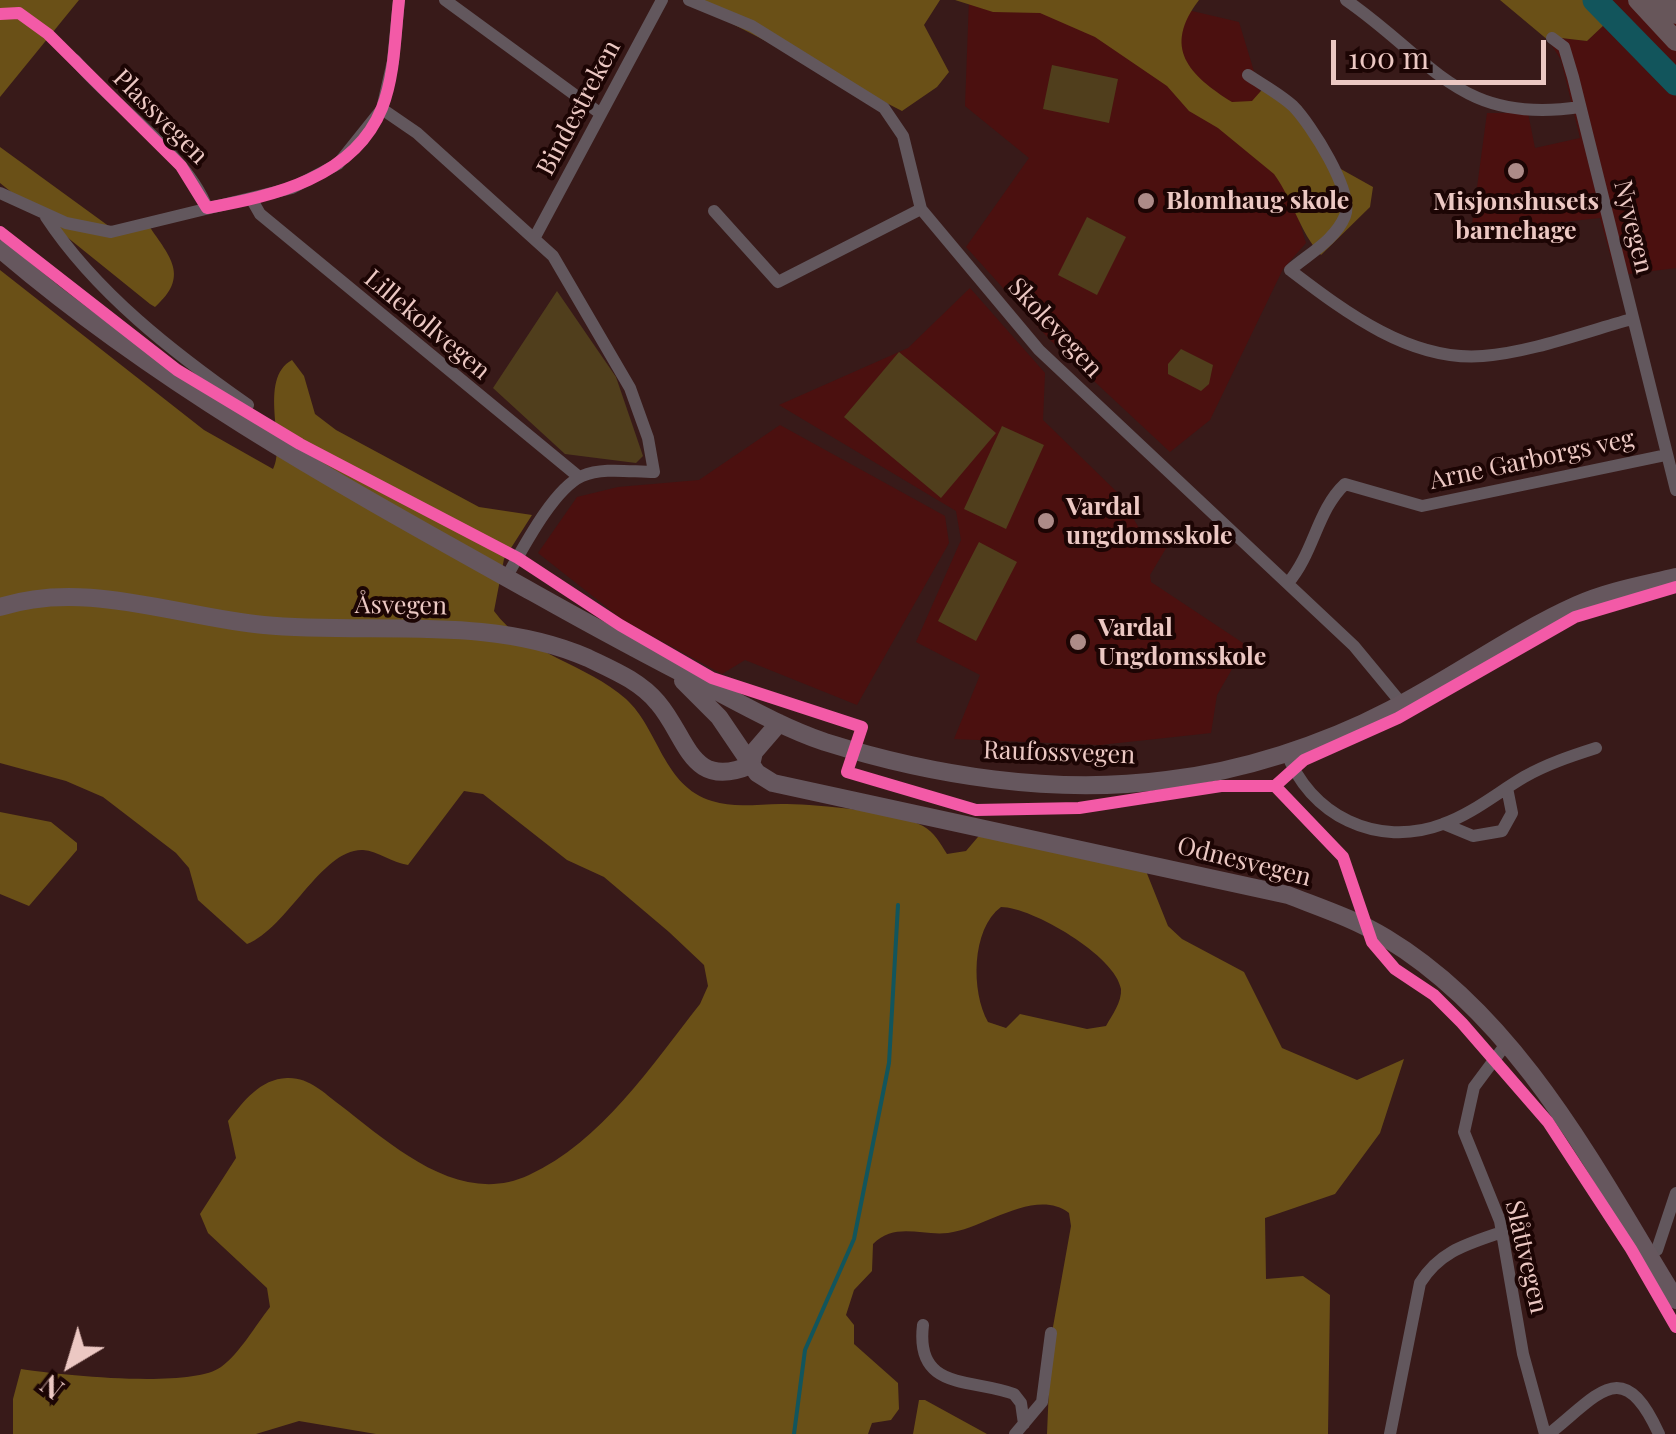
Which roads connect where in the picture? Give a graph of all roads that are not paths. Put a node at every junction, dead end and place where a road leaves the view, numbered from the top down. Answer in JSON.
{"nodes":[{"id":1,"x":398,"y":0,"type":"edge"},
{"id":2,"x":445,"y":0,"type":"edge"},
{"id":3,"x":662,"y":0,"type":"edge"},
{"id":4,"x":688,"y":0,"type":"edge"},
{"id":5,"x":1346,"y":0,"type":"edge"},
{"id":6,"x":1638,"y":0,"type":"edge"},
{"id":7,"x":1660,"y":0,"type":"edge"},
{"id":8,"x":1676,"y":14,"type":"edge"},
{"id":9,"x":1552,"y":38,"type":"dead end"},
{"id":10,"x":1676,"y":41,"type":"edge"},
{"id":11,"x":76,"y":60,"type":"dead end"},
{"id":12,"x":1248,"y":75,"type":"dead end"},
{"id":13,"x":1580,"y":106,"type":"junction"},
{"id":14,"x":382,"y":109,"type":"junction"},
{"id":15,"x":601,"y":114,"type":"junction"},
{"id":16,"x":0,"y":193,"type":"edge"},
{"id":17,"x":252,"y":200,"type":"junction"},
{"id":18,"x":207,"y":208,"type":"junction"},
{"id":19,"x":921,"y":209,"type":"junction"},
{"id":20,"x":714,"y":211,"type":"dead end"},
{"id":21,"x":45,"y":215,"type":"junction"},
{"id":22,"x":536,"y":238,"type":"junction"},
{"id":23,"x":0,"y":249,"type":"edge"},
{"id":24,"x":1632,"y":320,"type":"junction"},
{"id":25,"x":248,"y":406,"type":"dead end"},
{"id":26,"x":1666,"y":455,"type":"junction"},
{"id":27,"x":579,"y":477,"type":"junction"},
{"id":28,"x":1676,"y":490,"type":"edge"},
{"id":29,"x":1676,"y":577,"type":"edge"},
{"id":30,"x":506,"y":578,"type":"junction"},
{"id":31,"x":1288,"y":582,"type":"junction"},
{"id":32,"x":0,"y":608,"type":"edge"},
{"id":33,"x":664,"y":664,"type":"junction"},
{"id":34,"x":1402,"y":704,"type":"junction"},
{"id":35,"x":757,"y":712,"type":"junction"},
{"id":36,"x":779,"y":723,"type":"junction"},
{"id":37,"x":739,"y":748,"type":"junction"},
{"id":38,"x":1596,"y":748,"type":"dead end"},
{"id":39,"x":1286,"y":752,"type":"junction"},
{"id":40,"x":751,"y":765,"type":"junction"},
{"id":41,"x":1507,"y":788,"type":"junction"},
{"id":42,"x":1444,"y":824,"type":"junction"},
{"id":43,"x":1506,"y":1044,"type":"junction"},
{"id":44,"x":1676,"y":1193,"type":"edge"},
{"id":45,"x":1502,"y":1232,"type":"junction"},
{"id":46,"x":1657,"y":1250,"type":"dead end"},
{"id":47,"x":1676,"y":1300,"type":"edge"},
{"id":48,"x":923,"y":1325,"type":"dead end"},
{"id":49,"x":1051,"y":1333,"type":"dead end"},
{"id":50,"x":1019,"y":1429,"type":"edge"},
{"id":51,"x":1390,"y":1434,"type":"edge"},
{"id":52,"x":1547,"y":1434,"type":"edge"},
{"id":53,"x":1659,"y":1434,"type":"edge"}],
"edges":[{"from":1,"to":14,"type":"street"},
{"from":2,"to":15,"type":"street"},
{"from":3,"to":15,"type":"street","name":"Bindestreken"},
{"from":4,"to":19,"type":"street","name":"Skolevegen"},
{"from":5,"to":13,"type":"street"},
{"from":6,"to":10,"type":"main road"},
{"from":7,"to":8,"type":"main road"},
{"from":9,"to":13,"type":"street","name":"Nyvegen"},
{"from":11,"to":18,"type":"street","name":"Plassvegen"},
{"from":12,"to":24,"type":"street"},
{"from":13,"to":24,"type":"street","name":"Nyvegen"},
{"from":14,"to":17,"type":"street"},
{"from":14,"to":22,"type":"street"},
{"from":15,"to":22,"type":"street","name":"Bindestreken"},
{"from":16,"to":21,"type":"street"},
{"from":17,"to":18,"type":"street"},
{"from":17,"to":27,"type":"street","name":"Lillekollvegen"},
{"from":18,"to":21,"type":"street"},
{"from":19,"to":20,"type":"street"},
{"from":19,"to":31,"type":"street","name":"Skolevegen"},
{"from":21,"to":25,"type":"street"},
{"from":22,"to":27,"type":"street"},
{"from":23,"to":30,"type":"main road","name":"Raufossvegen"},
{"from":24,"to":26,"type":"street","name":"Nyvegen"},
{"from":26,"to":28,"type":"street","name":"Nyvegen"},
{"from":26,"to":31,"type":"street","name":"Arne Garborgs veg"},
{"from":27,"to":30,"type":"street"},
{"from":29,"to":34,"type":"main road","name":"Raufossvegen"},
{"from":30,"to":33,"type":"main road","name":"Raufossvegen"},
{"from":31,"to":34,"type":"street","name":"Skolevegen"},
{"from":32,"to":40,"type":"main road","name":"Åsvegen"},
{"from":33,"to":35,"type":"main road","name":"Raufossvegen"},
{"from":33,"to":37,"type":"main road","name":"Odnesvegen"},
{"from":34,"to":39,"type":"main road","name":"Raufossvegen"},
{"from":35,"to":36,"type":"main road","name":"Raufossvegen"},
{"from":35,"to":37,"type":"main road"},
{"from":36,"to":39,"type":"main road","name":"Raufossvegen"},
{"from":36,"to":40,"type":"main road"},
{"from":37,"to":40,"type":"main road","name":"Odnesvegen"},
{"from":38,"to":41,"type":"street"},
{"from":39,"to":42,"type":"street"},
{"from":40,"to":43,"type":"main road","name":"Odnesvegen"},
{"from":41,"to":42,"type":"street"},
{"from":41,"to":42,"type":"street"},
{"from":43,"to":45,"type":"street","name":"Slåttvegen"},
{"from":43,"to":47,"type":"main road","name":"Odnesvegen"},
{"from":44,"to":46,"type":"street"},
{"from":45,"to":51,"type":"street"},
{"from":45,"to":52,"type":"street","name":"Slåttvegen"},
{"from":48,"to":50,"type":"street"},
{"from":49,"to":50,"type":"street"},
{"from":52,"to":53,"type":"street"}]}
